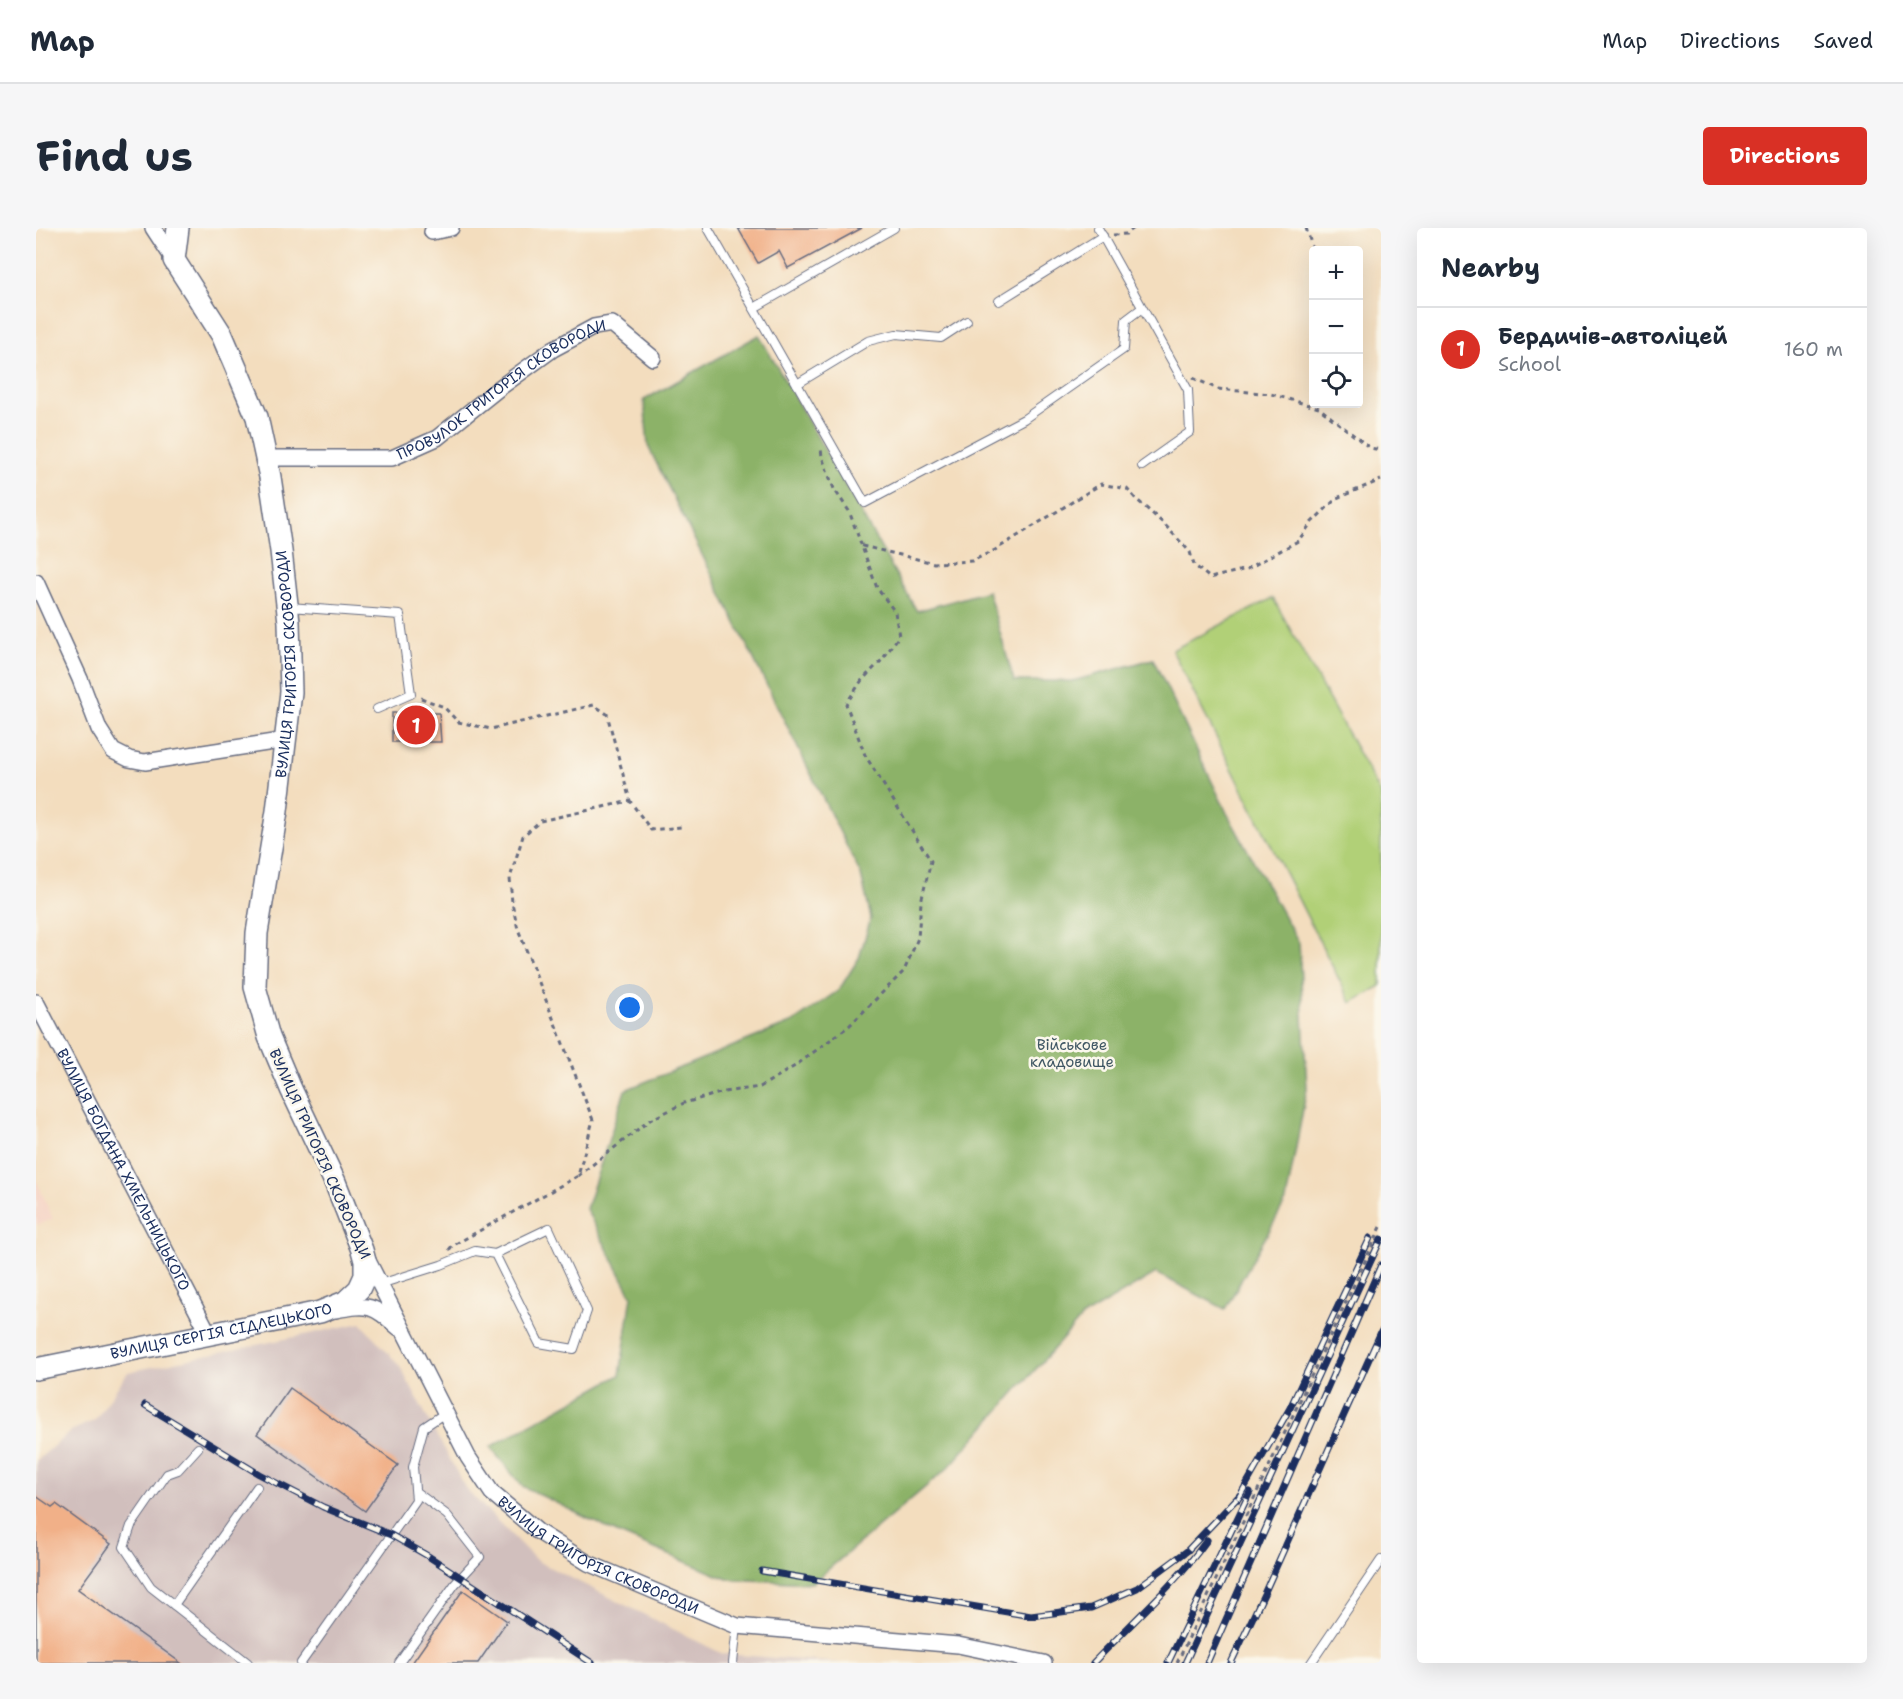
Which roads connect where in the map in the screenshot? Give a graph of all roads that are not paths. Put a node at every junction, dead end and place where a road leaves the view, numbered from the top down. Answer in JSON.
{"nodes":[{"id":1,"x":153,"y":228,"type":"edge"},
{"id":2,"x":178,"y":228,"type":"edge"},
{"id":3,"x":451,"y":228,"type":"edge"},
{"id":4,"x":708,"y":228,"type":"edge"},
{"id":5,"x":894,"y":228,"type":"edge"},
{"id":6,"x":1098,"y":228,"type":"edge"},
{"id":7,"x":432,"y":232,"type":"dead end"},
{"id":8,"x":1102,"y":236,"type":"junction"},
{"id":9,"x":174,"y":260,"type":"junction"},
{"id":10,"x":999,"y":301,"type":"dead end"},
{"id":11,"x":754,"y":308,"type":"junction"},
{"id":12,"x":1142,"y":308,"type":"junction"},
{"id":13,"x":967,"y":321,"type":"dead end"},
{"id":14,"x":653,"y":358,"type":"dead end"},
{"id":15,"x":797,"y":384,"type":"junction"},
{"id":16,"x":266,"y":458,"type":"junction"},
{"id":17,"x":1142,"y":466,"type":"dead end"},
{"id":18,"x":36,"y":582,"type":"edge"},
{"id":19,"x":287,"y":607,"type":"junction"},
{"id":20,"x":377,"y":710,"type":"dead end"},
{"id":21,"x":286,"y":740,"type":"junction"},
{"id":22,"x":36,"y":1002,"type":"edge"},
{"id":23,"x":362,"y":1250,"type":"junction"},
{"id":24,"x":495,"y":1254,"type":"junction"},
{"id":25,"x":380,"y":1284,"type":"junction"},
{"id":26,"x":320,"y":1312,"type":"junction"},
{"id":27,"x":404,"y":1332,"type":"junction"},
{"id":28,"x":210,"y":1336,"type":"junction"},
{"id":29,"x":36,"y":1370,"type":"edge"},
{"id":30,"x":445,"y":1413,"type":"junction"},
{"id":31,"x":198,"y":1448,"type":"dead end"},
{"id":32,"x":257,"y":1487,"type":"dead end"},
{"id":33,"x":416,"y":1492,"type":"junction"},
{"id":34,"x":1381,"y":1560,"type":"edge"},
{"id":35,"x":174,"y":1605,"type":"junction"},
{"id":36,"x":737,"y":1626,"type":"junction"},
{"id":37,"x":1025,"y":1661,"type":"edge"},
{"id":38,"x":248,"y":1663,"type":"edge"},
{"id":39,"x":301,"y":1663,"type":"edge"},
{"id":40,"x":399,"y":1663,"type":"edge"},
{"id":41,"x":734,"y":1663,"type":"edge"},
{"id":42,"x":1044,"y":1663,"type":"edge"},
{"id":43,"x":1311,"y":1663,"type":"edge"}],
"edges":[{"from":1,"to":9,"type":"street","name":"ВУЛИЦЯ ГРИГОРІЯ СКОВОРОДИ"},
{"from":2,"to":9,"type":"main road"},
{"from":3,"to":7,"type":"street"},
{"from":4,"to":11,"type":"lane"},
{"from":5,"to":11,"type":"lane"},
{"from":6,"to":8,"type":"lane"},
{"from":8,"to":10,"type":"lane"},
{"from":8,"to":12,"type":"lane"},
{"from":9,"to":16,"type":"main road","name":"ВУЛИЦЯ ГРИГОРІЯ СКОВОРОДИ"},
{"from":11,"to":15,"type":"lane"},
{"from":12,"to":15,"type":"lane"},
{"from":12,"to":17,"type":"lane"},
{"from":13,"to":15,"type":"lane"},
{"from":14,"to":16,"type":"street","name":"ПРОВУЛОК ГРИГОРІЯ СКОВОРОДИ"},
{"from":16,"to":19,"type":"main road","name":"ВУЛИЦЯ ГРИГОРІЯ СКОВОРОДИ"},
{"from":18,"to":21,"type":"street"},
{"from":19,"to":20,"type":"lane"},
{"from":19,"to":21,"type":"main road","name":"ВУЛИЦЯ ГРИГОРІЯ СКОВОРОДИ"},
{"from":21,"to":23,"type":"main road","name":"ВУЛИЦЯ ГРИГОРІЯ СКОВОРОДИ"},
{"from":22,"to":28,"type":"street","name":"ВУЛИЦЯ БОГДАНА ХМЕЛЬНИЦЬКОГО"},
{"from":23,"to":25,"type":"street","name":"ВУЛИЦЯ ГРИГОРІЯ СКОВОРОДИ"},
{"from":23,"to":26,"type":"main road","name":"ВУЛИЦЯ СЕРГІЯ СІДЛЕЦЬКОГО"},
{"from":24,"to":24,"type":"lane"},
{"from":24,"to":25,"type":"lane"},
{"from":25,"to":27,"type":"street","name":"ВУЛИЦЯ ГРИГОРІЯ СКОВОРОДИ"},
{"from":26,"to":27,"type":"street"},
{"from":26,"to":28,"type":"main road","name":"ВУЛИЦЯ СЕРГІЯ СІДЛЕЦЬКОГО"},
{"from":27,"to":30,"type":"street","name":"ВУЛИЦЯ ГРИГОРІЯ СКОВОРОДИ"},
{"from":28,"to":29,"type":"main road","name":"ВУЛИЦЯ СЕРГІЯ СІДЛЕЦЬКОГО"},
{"from":30,"to":33,"type":"lane"},
{"from":30,"to":36,"type":"street","name":"ВУЛИЦЯ ГРИГОРІЯ СКОВОРОДИ"},
{"from":31,"to":35,"type":"lane"},
{"from":32,"to":35,"type":"lane"},
{"from":33,"to":39,"type":"lane"},
{"from":33,"to":40,"type":"lane"},
{"from":34,"to":43,"type":"lane"},
{"from":35,"to":38,"type":"lane"},
{"from":36,"to":37,"type":"street","name":"ВУЛИЦЯ ГРИГОРІЯ СКОВОРОДИ"},
{"from":36,"to":41,"type":"lane"},
{"from":37,"to":42,"type":"street","name":"ВУЛИЦЯ ГРИГОРІЯ СКОВОРОДИ"}]}
